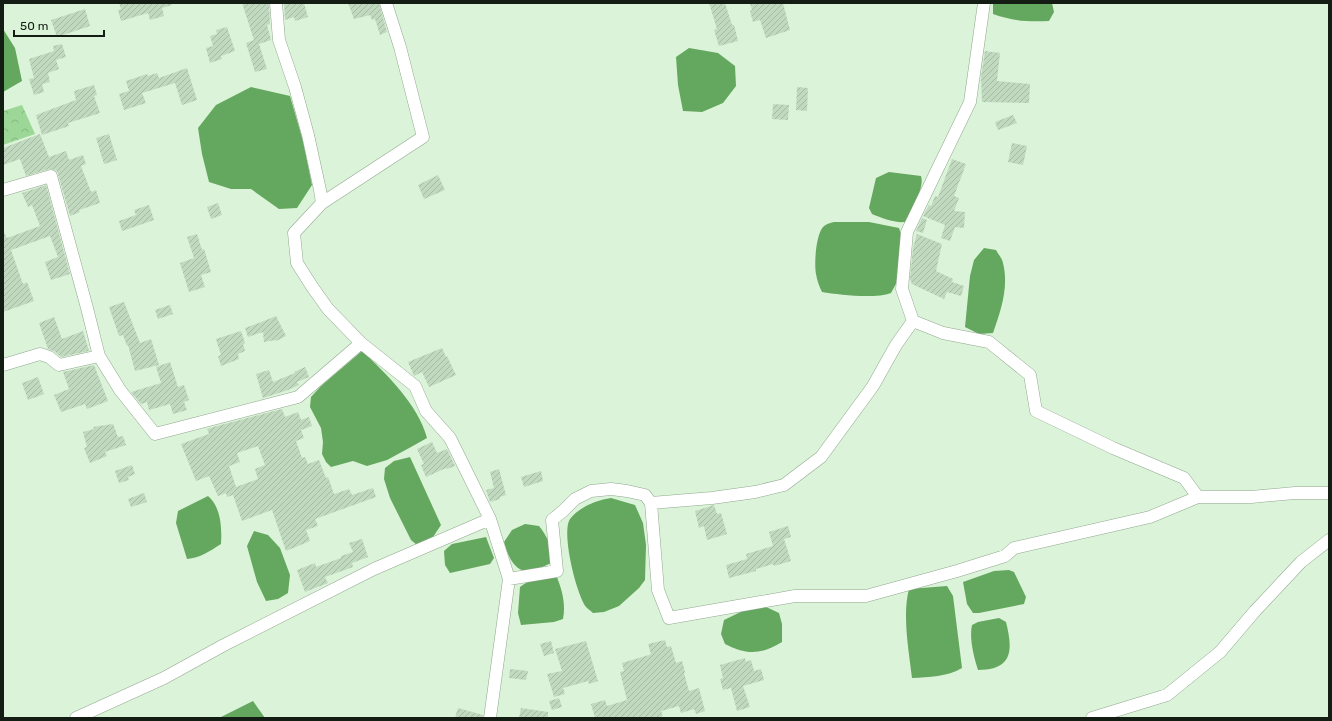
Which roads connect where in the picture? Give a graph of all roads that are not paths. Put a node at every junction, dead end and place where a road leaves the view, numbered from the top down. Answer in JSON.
{"nodes":[{"id":1,"x":276,"y":3,"type":"edge"},
{"id":2,"x":386,"y":3,"type":"edge"},
{"id":3,"x":984,"y":3,"type":"edge"},
{"id":4,"x":3,"y":190,"type":"edge"},
{"id":5,"x":322,"y":203,"type":"junction"},
{"id":6,"x":913,"y":321,"type":"junction"},
{"id":7,"x":361,"y":343,"type":"junction"},
{"id":8,"x":99,"y":356,"type":"junction"},
{"id":9,"x":3,"y":365,"type":"edge"},
{"id":10,"x":1329,"y":493,"type":"edge"},
{"id":11,"x":1198,"y":497,"type":"junction"},
{"id":12,"x":651,"y":503,"type":"junction"},
{"id":13,"x":490,"y":519,"type":"junction"},
{"id":14,"x":1329,"y":540,"type":"edge"},
{"id":15,"x":509,"y":579,"type":"junction"},
{"id":16,"x":76,"y":718,"type":"edge"},
{"id":17,"x":490,"y":718,"type":"edge"},
{"id":18,"x":1092,"y":718,"type":"edge"}],
"edges":[{"from":1,"to":5,"type":"street"},
{"from":2,"to":5,"type":"street"},
{"from":3,"to":6,"type":"street"},
{"from":4,"to":8,"type":"street"},
{"from":5,"to":7,"type":"street"},
{"from":6,"to":11,"type":"street"},
{"from":6,"to":12,"type":"street"},
{"from":7,"to":8,"type":"street"},
{"from":7,"to":13,"type":"street"},
{"from":8,"to":9,"type":"street"},
{"from":10,"to":11,"type":"street"},
{"from":11,"to":12,"type":"street"},
{"from":12,"to":15,"type":"street"},
{"from":13,"to":15,"type":"street"},
{"from":13,"to":16,"type":"street"},
{"from":14,"to":18,"type":"street"},
{"from":15,"to":17,"type":"street"}]}
